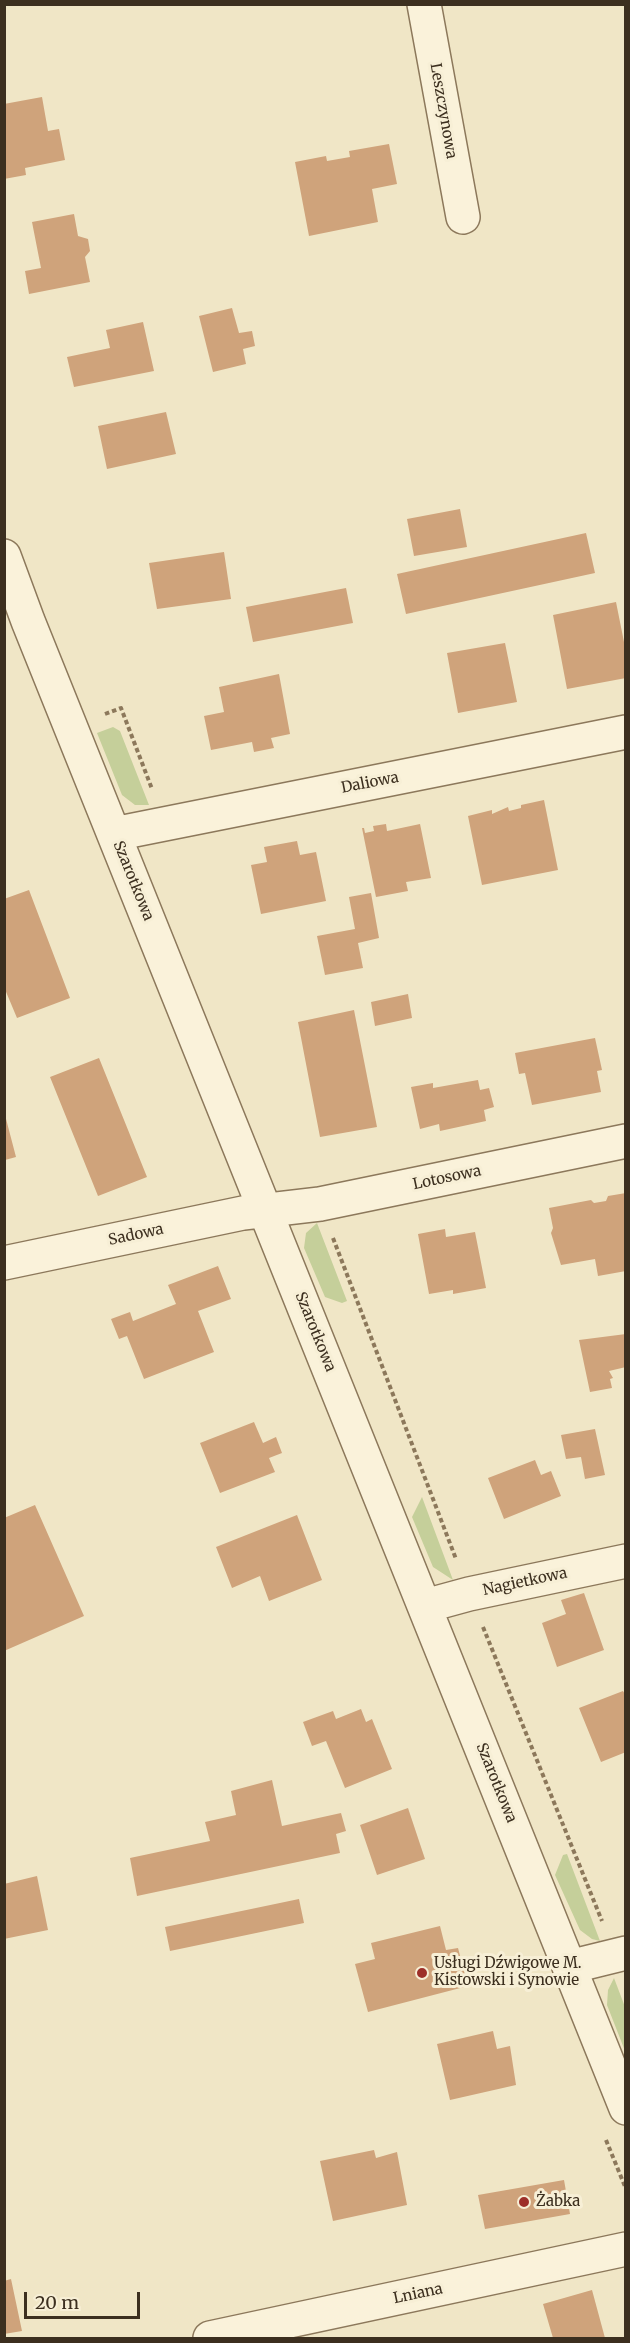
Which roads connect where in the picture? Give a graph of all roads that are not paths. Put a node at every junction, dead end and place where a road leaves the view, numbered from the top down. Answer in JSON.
{"nodes":[{"id":1,"x":424,"y":4,"type":"edge"},
{"id":2,"x":463,"y":217,"type":"dead end"},
{"id":3,"x":4,"y":556,"type":"edge"},
{"id":4,"x":626,"y":732,"type":"edge"},
{"id":5,"x":114,"y":834,"type":"junction"},
{"id":6,"x":626,"y":1142,"type":"edge"},
{"id":7,"x":267,"y":1211,"type":"junction"},
{"id":8,"x":4,"y":1263,"type":"edge"},
{"id":9,"x":626,"y":1561,"type":"edge"},
{"id":10,"x":425,"y":1606,"type":"junction"},
{"id":11,"x":626,"y":1953,"type":"edge"},
{"id":12,"x":569,"y":1967,"type":"junction"},
{"id":13,"x":626,"y":2108,"type":"edge"},
{"id":14,"x":626,"y":2249,"type":"edge"},
{"id":15,"x":210,"y":2338,"type":"edge"}],
"edges":[{"from":1,"to":2,"type":"street","name":"Leszczynowa"},
{"from":3,"to":5,"type":"street","name":"Szarotkowa"},
{"from":4,"to":5,"type":"street","name":"Daliowa"},
{"from":5,"to":7,"type":"street","name":"Szarotkowa"},
{"from":6,"to":7,"type":"street","name":"Lotosowa"},
{"from":7,"to":8,"type":"street","name":"Sadowa"},
{"from":7,"to":10,"type":"street","name":"Szarotkowa"},
{"from":9,"to":10,"type":"street","name":"Nagietkowa"},
{"from":10,"to":12,"type":"street","name":"Szarotkowa"},
{"from":11,"to":12,"type":"street"},
{"from":12,"to":13,"type":"street","name":"Szarotkowa"},
{"from":14,"to":15,"type":"street","name":"Lniana"}]}
